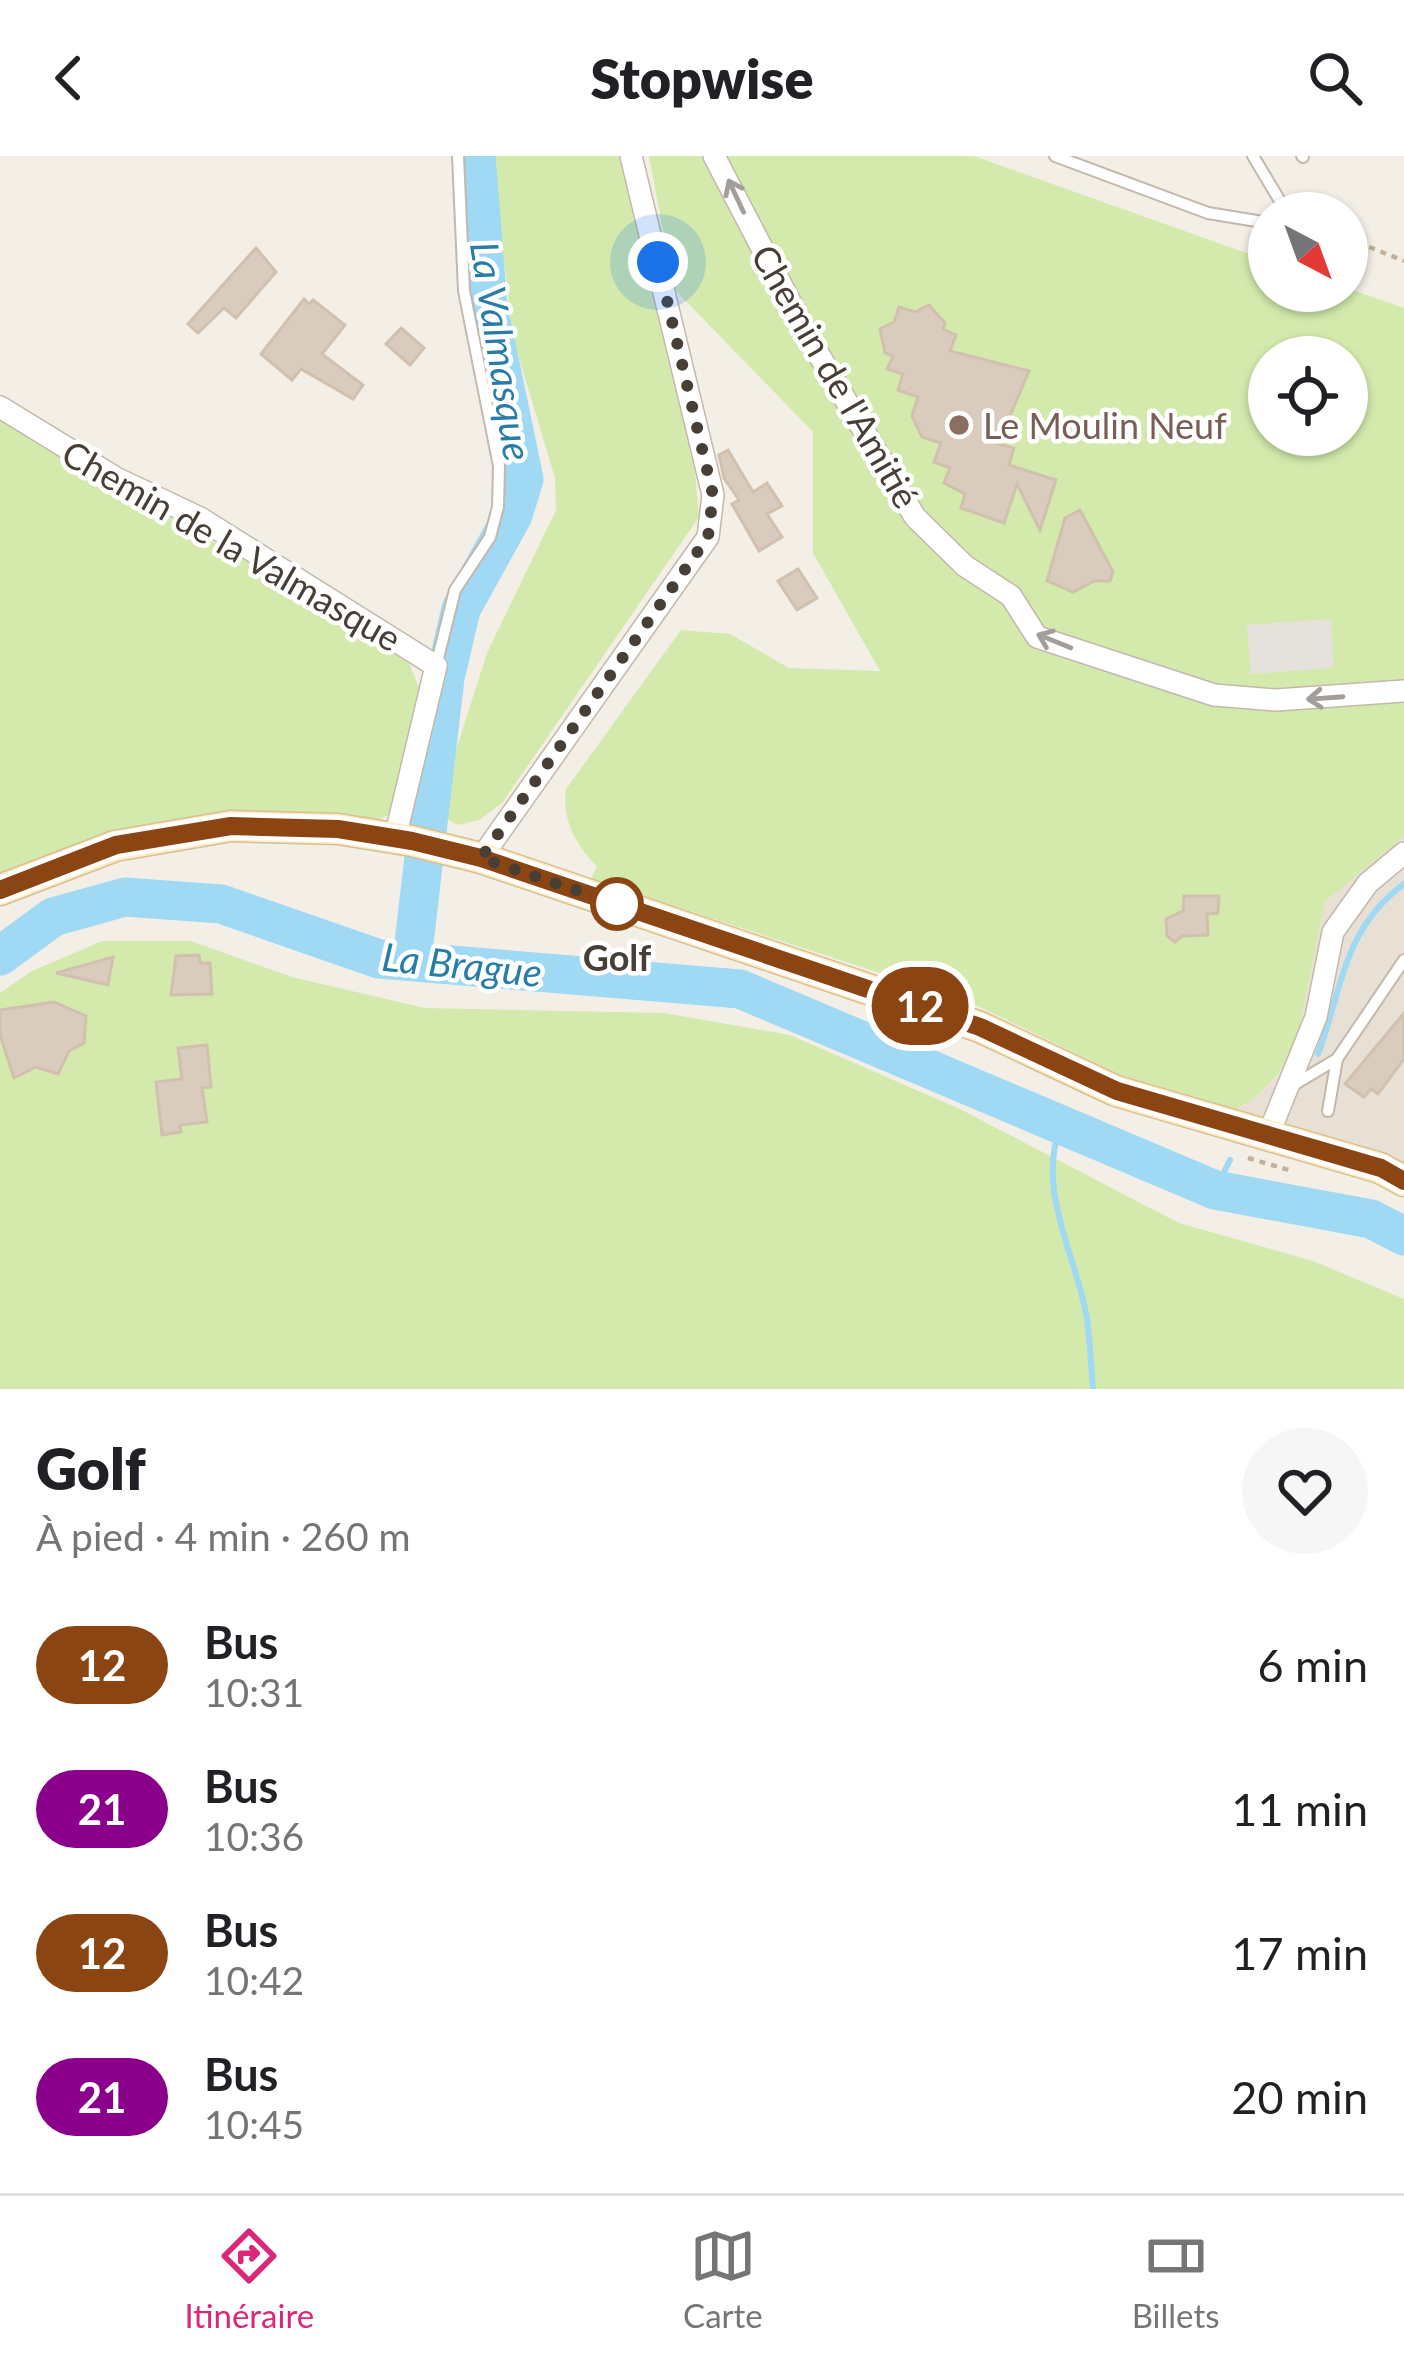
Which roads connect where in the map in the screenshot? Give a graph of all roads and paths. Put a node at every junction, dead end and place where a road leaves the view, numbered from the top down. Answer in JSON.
{"nodes":[{"id":1,"x":458,"y":156,"type":"edge"},
{"id":2,"x":631,"y":156,"type":"edge"},
{"id":3,"x":714,"y":156,"type":"edge"},
{"id":4,"x":1054,"y":156,"type":"edge"},
{"id":5,"x":1252,"y":156,"type":"edge"},
{"id":6,"x":1274,"y":192,"type":"edge"},
{"id":7,"x":1248,"y":220,"type":"edge"},
{"id":8,"x":1368,"y":246,"type":"edge"},
{"id":9,"x":1404,"y":260,"type":"edge"},
{"id":10,"x":0,"y":407,"type":"edge"},
{"id":11,"x":436,"y":666,"type":"junction"},
{"id":12,"x":1404,"y":691,"type":"edge"},
{"id":13,"x":416,"y":842,"type":"junction"},
{"id":14,"x":1404,"y":853,"type":"edge"},
{"id":15,"x":481,"y":858,"type":"junction"},
{"id":16,"x":0,"y":890,"type":"edge"},
{"id":17,"x":1404,"y":961,"type":"edge"},
{"id":18,"x":1337,"y":1058,"type":"junction"},
{"id":19,"x":1291,"y":1087,"type":"junction"},
{"id":20,"x":1328,"y":1112,"type":"dead end"},
{"id":21,"x":1267,"y":1138,"type":"junction"},
{"id":22,"x":1404,"y":1181,"type":"edge"}],
"edges":[{"from":1,"to":11,"type":"lane"},
{"from":2,"to":15,"type":"street"},
{"from":12,"to":3,"type":"street","name":"Chemin de l'Amitié","one_way":true},
{"from":4,"to":7,"type":"lane"},
{"from":5,"to":6,"type":"lane"},
{"from":8,"to":9,"type":"path"},
{"from":10,"to":11,"type":"street","name":"Chemin de la Valmasque"},
{"from":11,"to":13,"type":"street","name":"Chemin de la Valmasque"},
{"from":13,"to":15,"type":"street"},
{"from":13,"to":16,"type":"street"},
{"from":14,"to":19,"type":"street"},
{"from":15,"to":21,"type":"street"},
{"from":17,"to":18,"type":"lane"},
{"from":18,"to":19,"type":"lane"},
{"from":18,"to":20,"type":"lane"},
{"from":19,"to":21,"type":"street"},
{"from":21,"to":22,"type":"street"}]}
